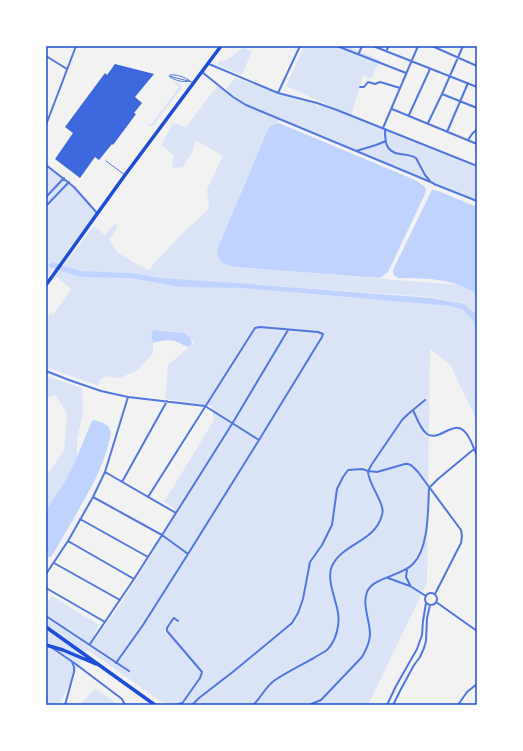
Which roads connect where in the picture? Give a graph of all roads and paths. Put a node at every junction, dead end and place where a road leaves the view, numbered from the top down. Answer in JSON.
{"nodes":[{"id":1,"x":76,"y":46,"type":"edge"},
{"id":2,"x":221,"y":46,"type":"edge"},
{"id":3,"x":300,"y":46,"type":"edge"},
{"id":4,"x":337,"y":46,"type":"edge"},
{"id":5,"x":362,"y":46,"type":"edge"},
{"id":6,"x":373,"y":46,"type":"edge"},
{"id":7,"x":389,"y":46,"type":"edge"},
{"id":8,"x":418,"y":46,"type":"edge"},
{"id":9,"x":432,"y":46,"type":"edge"},
{"id":10,"x":463,"y":46,"type":"edge"},
{"id":11,"x":380,"y":47,"type":"edge"},
{"id":12,"x":386,"y":51,"type":"junction"},
{"id":13,"x":359,"y":52,"type":"dead end"},
{"id":14,"x":46,"y":56,"type":"edge"},
{"id":15,"x":458,"y":57,"type":"junction"},
{"id":16,"x":411,"y":61,"type":"junction"},
{"id":17,"x":209,"y":64,"type":"junction"},
{"id":18,"x":477,"y":66,"type":"edge"},
{"id":19,"x":67,"y":69,"type":"junction"},
{"id":20,"x":430,"y":69,"type":"junction"},
{"id":21,"x":202,"y":72,"type":"junction"},
{"id":22,"x":406,"y":73,"type":"junction"},
{"id":23,"x":169,"y":76,"type":"dead end"},
{"id":24,"x":449,"y":76,"type":"junction"},
{"id":25,"x":192,"y":82,"type":"junction"},
{"id":26,"x":468,"y":83,"type":"junction"},
{"id":27,"x":477,"y":87,"type":"edge"},
{"id":28,"x":360,"y":88,"type":"dead end"},
{"id":29,"x":400,"y":88,"type":"junction"},
{"id":30,"x":278,"y":93,"type":"junction"},
{"id":31,"x":442,"y":94,"type":"junction"},
{"id":32,"x":460,"y":101,"type":"junction"},
{"id":33,"x":477,"y":108,"type":"edge"},
{"id":34,"x":392,"y":109,"type":"junction"},
{"id":35,"x":409,"y":116,"type":"junction"},
{"id":36,"x":428,"y":123,"type":"junction"},
{"id":37,"x":46,"y":125,"type":"edge"},
{"id":38,"x":384,"y":128,"type":"junction"},
{"id":39,"x":477,"y":129,"type":"edge"},
{"id":40,"x":447,"y":132,"type":"junction"},
{"id":41,"x":468,"y":140,"type":"junction"},
{"id":42,"x":386,"y":141,"type":"junction"},
{"id":43,"x":477,"y":144,"type":"edge"},
{"id":44,"x":355,"y":151,"type":"junction"},
{"id":45,"x":106,"y":161,"type":"dead end"},
{"id":46,"x":46,"y":165,"type":"edge"},
{"id":47,"x":477,"y":166,"type":"edge"},
{"id":48,"x":125,"y":175,"type":"junction"},
{"id":49,"x":64,"y":178,"type":"junction"},
{"id":50,"x":69,"y":182,"type":"junction"},
{"id":51,"x":433,"y":183,"type":"junction"},
{"id":52,"x":46,"y":197,"type":"edge"},
{"id":53,"x":477,"y":201,"type":"edge"},
{"id":54,"x":46,"y":206,"type":"edge"},
{"id":55,"x":98,"y":214,"type":"junction"},
{"id":56,"x":46,"y":285,"type":"edge"},
{"id":57,"x":288,"y":330,"type":"junction"},
{"id":58,"x":46,"y":370,"type":"edge"},
{"id":59,"x":128,"y":397,"type":"junction"},
{"id":60,"x":425,"y":400,"type":"dead end"},
{"id":61,"x":167,"y":401,"type":"junction"},
{"id":62,"x":205,"y":406,"type":"junction"},
{"id":63,"x":413,"y":410,"type":"junction"},
{"id":64,"x":232,"y":424,"type":"junction"},
{"id":65,"x":259,"y":440,"type":"junction"},
{"id":66,"x":474,"y":449,"type":"junction"},
{"id":67,"x":477,"y":456,"type":"edge"},
{"id":68,"x":105,"y":472,"type":"junction"},
{"id":69,"x":368,"y":472,"type":"junction"},
{"id":70,"x":122,"y":482,"type":"junction"},
{"id":71,"x":429,"y":488,"type":"junction"},
{"id":72,"x":93,"y":497,"type":"junction"},
{"id":73,"x":148,"y":497,"type":"junction"},
{"id":74,"x":176,"y":513,"type":"junction"},
{"id":75,"x":80,"y":519,"type":"junction"},
{"id":76,"x":162,"y":535,"type":"junction"},
{"id":77,"x":68,"y":541,"type":"junction"},
{"id":78,"x":188,"y":554,"type":"junction"},
{"id":79,"x":148,"y":557,"type":"junction"},
{"id":80,"x":54,"y":563,"type":"junction"},
{"id":81,"x":407,"y":570,"type":"junction"},
{"id":82,"x":46,"y":574,"type":"edge"},
{"id":83,"x":387,"y":577,"type":"junction"},
{"id":84,"x":134,"y":579,"type":"junction"},
{"id":85,"x":410,"y":586,"type":"junction"},
{"id":86,"x":46,"y":588,"type":"edge"},
{"id":87,"x":435,"y":594,"type":"junction"},
{"id":88,"x":426,"y":596,"type":"junction"},
{"id":89,"x":120,"y":600,"type":"junction"},
{"id":90,"x":436,"y":602,"type":"junction"},
{"id":91,"x":426,"y":603,"type":"junction"},
{"id":92,"x":430,"y":605,"type":"junction"},
{"id":93,"x":46,"y":616,"type":"edge"},
{"id":94,"x":178,"y":621,"type":"dead end"},
{"id":95,"x":105,"y":622,"type":"junction"},
{"id":96,"x":46,"y":627,"type":"edge"},
{"id":97,"x":477,"y":631,"type":"edge"},
{"id":98,"x":90,"y":644,"type":"junction"},
{"id":99,"x":48,"y":646,"type":"edge"},
{"id":100,"x":71,"y":661,"type":"junction"},
{"id":101,"x":116,"y":663,"type":"junction"},
{"id":102,"x":104,"y":668,"type":"junction"},
{"id":103,"x":129,"y":671,"type":"dead end"},
{"id":104,"x":477,"y":684,"type":"edge"},
{"id":105,"x":182,"y":704,"type":"edge"},
{"id":106,"x":65,"y":705,"type":"edge"},
{"id":107,"x":125,"y":705,"type":"edge"},
{"id":108,"x":155,"y":705,"type":"edge"},
{"id":109,"x":176,"y":705,"type":"edge"},
{"id":110,"x":192,"y":705,"type":"edge"},
{"id":111,"x":252,"y":705,"type":"edge"},
{"id":112,"x":309,"y":705,"type":"edge"},
{"id":113,"x":387,"y":705,"type":"edge"},
{"id":114,"x":393,"y":705,"type":"edge"},
{"id":115,"x":458,"y":705,"type":"edge"}],
"edges":[{"from":1,"to":19,"type":"street"},
{"from":2,"to":17,"type":"main road"},
{"from":3,"to":30,"type":"street"},
{"from":4,"to":22,"type":"street"},
{"from":5,"to":13,"type":"street"},
{"from":6,"to":11,"type":"street"},
{"from":7,"to":12,"type":"street"},
{"from":8,"to":16,"type":"street"},
{"from":9,"to":15,"type":"street"},
{"from":10,"to":15,"type":"street"},
{"from":11,"to":12,"type":"street"},
{"from":12,"to":16,"type":"street"},
{"from":14,"to":19,"type":"street"},
{"from":15,"to":18,"type":"street"},
{"from":15,"to":24,"type":"street"},
{"from":16,"to":20,"type":"street"},
{"from":16,"to":22,"type":"street"},
{"from":17,"to":21,"type":"main road"},
{"from":17,"to":30,"type":"street"},
{"from":19,"to":37,"type":"street"},
{"from":20,"to":24,"type":"street"},
{"from":20,"to":35,"type":"street"},
{"from":21,"to":25,"type":"main road"},
{"from":21,"to":44,"type":"street"},
{"from":22,"to":29,"type":"street"},
{"from":23,"to":25,"type":"lane"},
{"from":24,"to":26,"type":"street"},
{"from":24,"to":31,"type":"street"},
{"from":25,"to":48,"type":"main road"},
{"from":26,"to":27,"type":"street"},
{"from":26,"to":32,"type":"street"},
{"from":28,"to":29,"type":"street"},
{"from":29,"to":34,"type":"street"},
{"from":30,"to":38,"type":"street"},
{"from":31,"to":32,"type":"street"},
{"from":31,"to":36,"type":"street"},
{"from":32,"to":33,"type":"street"},
{"from":32,"to":40,"type":"street"},
{"from":34,"to":35,"type":"street"},
{"from":34,"to":38,"type":"street"},
{"from":35,"to":36,"type":"street"},
{"from":36,"to":40,"type":"street"},
{"from":38,"to":42,"type":"street"},
{"from":38,"to":47,"type":"street"},
{"from":39,"to":41,"type":"street"},
{"from":40,"to":41,"type":"street"},
{"from":41,"to":43,"type":"street"},
{"from":42,"to":44,"type":"street"},
{"from":42,"to":51,"type":"street"},
{"from":44,"to":51,"type":"street"},
{"from":45,"to":48,"type":"lane"},
{"from":46,"to":49,"type":"street"},
{"from":48,"to":55,"type":"main road"},
{"from":49,"to":50,"type":"street"},
{"from":49,"to":52,"type":"street"},
{"from":50,"to":54,"type":"street"},
{"from":50,"to":55,"type":"street"},
{"from":51,"to":53,"type":"street"},
{"from":55,"to":56,"type":"main road"},
{"from":57,"to":62,"type":"street"},
{"from":57,"to":64,"type":"street"},
{"from":57,"to":65,"type":"street"},
{"from":58,"to":59,"type":"street"},
{"from":59,"to":61,"type":"street"},
{"from":59,"to":68,"type":"street"},
{"from":60,"to":63,"type":"street"},
{"from":61,"to":62,"type":"street"},
{"from":61,"to":70,"type":"street"},
{"from":62,"to":64,"type":"street"},
{"from":62,"to":73,"type":"street"},
{"from":63,"to":66,"type":"street"},
{"from":63,"to":69,"type":"street"},
{"from":64,"to":65,"type":"street"},
{"from":64,"to":74,"type":"street"},
{"from":65,"to":78,"type":"street"},
{"from":66,"to":67,"type":"street"},
{"from":66,"to":71,"type":"street"},
{"from":68,"to":70,"type":"street"},
{"from":68,"to":72,"type":"street"},
{"from":69,"to":71,"type":"street"},
{"from":69,"to":110,"type":"street"},
{"from":69,"to":111,"type":"street"},
{"from":70,"to":73,"type":"street"},
{"from":71,"to":81,"type":"street"},
{"from":71,"to":87,"type":"street"},
{"from":72,"to":75,"type":"street"},
{"from":72,"to":76,"type":"street"},
{"from":73,"to":74,"type":"street"},
{"from":74,"to":76,"type":"street"},
{"from":75,"to":77,"type":"street"},
{"from":75,"to":79,"type":"street"},
{"from":76,"to":78,"type":"street"},
{"from":76,"to":79,"type":"street"},
{"from":77,"to":80,"type":"street"},
{"from":77,"to":84,"type":"street"},
{"from":78,"to":101,"type":"street"},
{"from":79,"to":84,"type":"street"},
{"from":80,"to":82,"type":"street"},
{"from":80,"to":89,"type":"street"},
{"from":81,"to":83,"type":"street"},
{"from":81,"to":85,"type":"street"},
{"from":83,"to":85,"type":"street"},
{"from":83,"to":112,"type":"street"},
{"from":84,"to":89,"type":"street"},
{"from":85,"to":88,"type":"street"},
{"from":86,"to":95,"type":"street"},
{"from":87,"to":88,"type":"street"},
{"from":87,"to":90,"type":"street"},
{"from":88,"to":91,"type":"street"},
{"from":89,"to":95,"type":"street"},
{"from":90,"to":92,"type":"street"},
{"from":90,"to":97,"type":"street"},
{"from":91,"to":92,"type":"street"},
{"from":91,"to":113,"type":"street"},
{"from":92,"to":114,"type":"street"},
{"from":93,"to":98,"type":"street"},
{"from":94,"to":105,"type":"street"},
{"from":95,"to":98,"type":"street"},
{"from":96,"to":102,"type":"main road"},
{"from":98,"to":101,"type":"street"},
{"from":99,"to":100,"type":"street"},
{"from":99,"to":102,"type":"main road"},
{"from":100,"to":106,"type":"street"},
{"from":100,"to":107,"type":"street"},
{"from":101,"to":103,"type":"street"},
{"from":102,"to":108,"type":"main road"},
{"from":104,"to":115,"type":"street"},
{"from":105,"to":109,"type":"street"}]}
